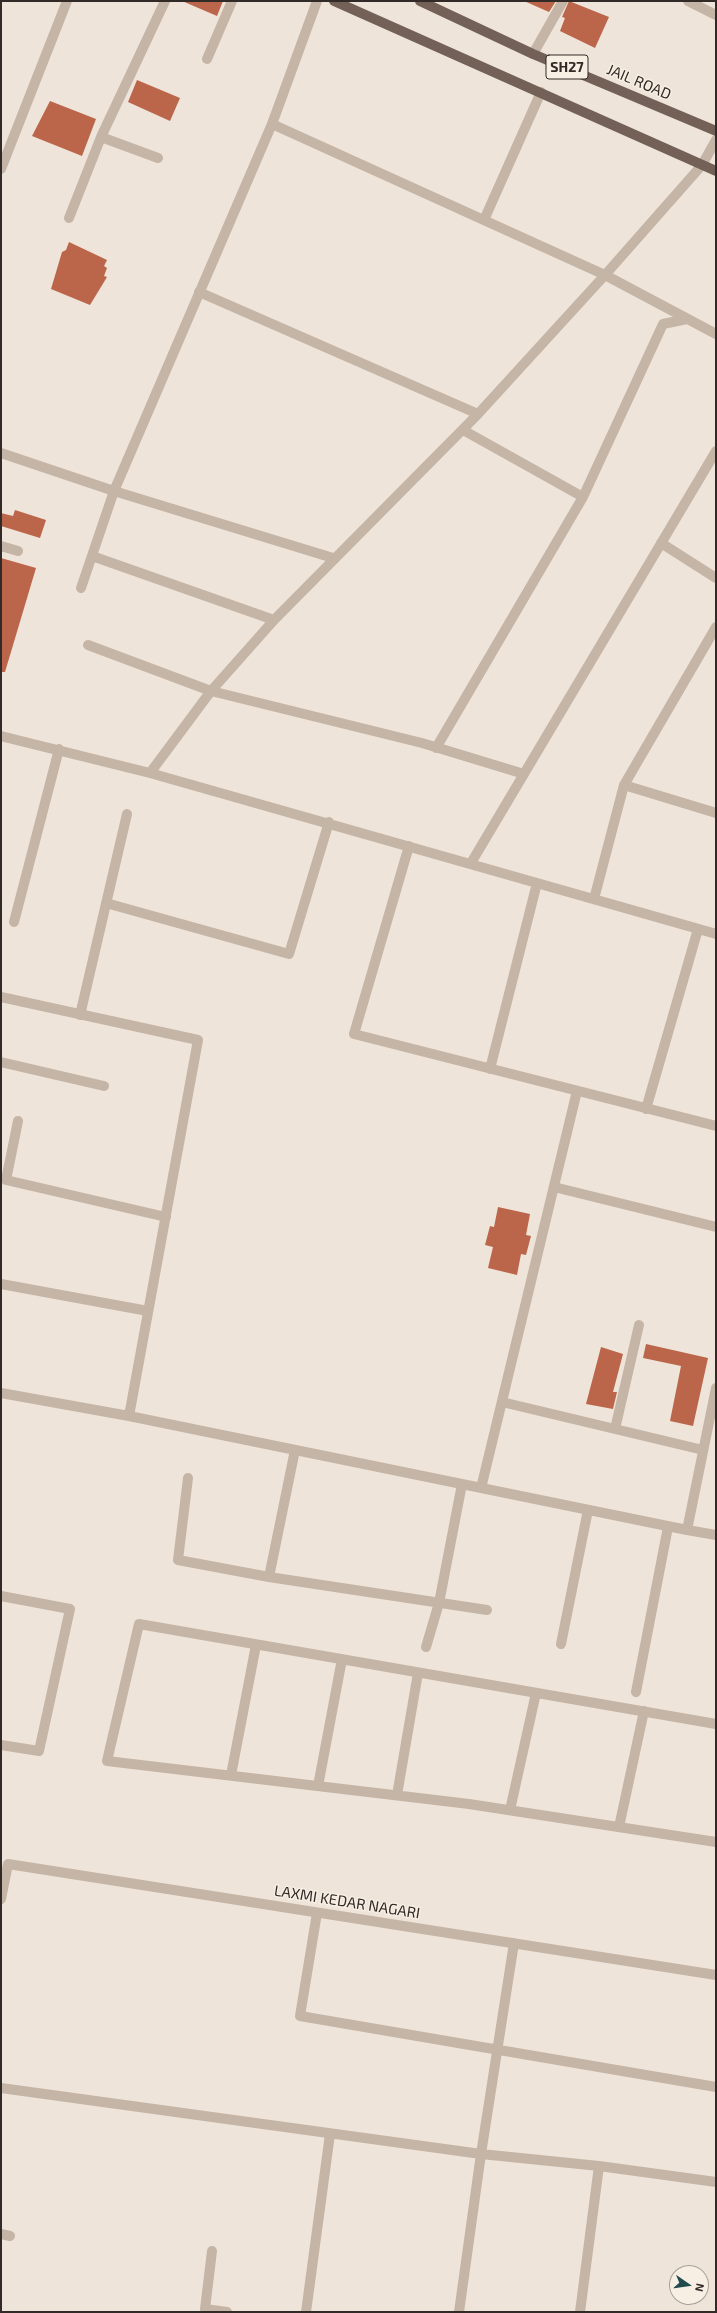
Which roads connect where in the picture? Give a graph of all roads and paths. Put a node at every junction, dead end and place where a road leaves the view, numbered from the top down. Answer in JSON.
{"nodes":[{"id":1,"x":67,"y":1,"type":"edge"},
{"id":2,"x":165,"y":1,"type":"edge"},
{"id":3,"x":232,"y":1,"type":"edge"},
{"id":4,"x":317,"y":1,"type":"edge"},
{"id":5,"x":334,"y":1,"type":"edge"},
{"id":6,"x":420,"y":1,"type":"edge"},
{"id":7,"x":563,"y":1,"type":"edge"},
{"id":8,"x":688,"y":1,"type":"edge"},
{"id":9,"x":716,"y":15,"type":"edge"},
{"id":10,"x":533,"y":54,"type":"junction"},
{"id":11,"x":207,"y":59,"type":"dead end"},
{"id":12,"x":541,"y":92,"type":"junction"},
{"id":13,"x":272,"y":124,"type":"junction"},
{"id":14,"x":716,"y":131,"type":"edge"},
{"id":15,"x":101,"y":137,"type":"junction"},
{"id":16,"x":716,"y":140,"type":"edge"},
{"id":17,"x":158,"y":158,"type":"dead end"},
{"id":18,"x":702,"y":165,"type":"junction"},
{"id":19,"x":1,"y":169,"type":"edge"},
{"id":20,"x":716,"y":171,"type":"edge"},
{"id":21,"x":69,"y":218,"type":"dead end"},
{"id":22,"x":484,"y":220,"type":"junction"},
{"id":23,"x":605,"y":275,"type":"junction"},
{"id":24,"x":199,"y":292,"type":"junction"},
{"id":25,"x":687,"y":319,"type":"junction"},
{"id":26,"x":716,"y":334,"type":"edge"},
{"id":27,"x":478,"y":414,"type":"junction"},
{"id":28,"x":463,"y":430,"type":"junction"},
{"id":29,"x":716,"y":451,"type":"edge"},
{"id":30,"x":1,"y":454,"type":"edge"},
{"id":31,"x":114,"y":491,"type":"junction"},
{"id":32,"x":583,"y":497,"type":"junction"},
{"id":33,"x":661,"y":543,"type":"junction"},
{"id":34,"x":1,"y":546,"type":"edge"},
{"id":35,"x":18,"y":551,"type":"dead end"},
{"id":36,"x":92,"y":556,"type":"junction"},
{"id":37,"x":333,"y":558,"type":"junction"},
{"id":38,"x":716,"y":578,"type":"edge"},
{"id":39,"x":81,"y":588,"type":"dead end"},
{"id":40,"x":274,"y":620,"type":"junction"},
{"id":41,"x":716,"y":627,"type":"edge"},
{"id":42,"x":88,"y":645,"type":"dead end"},
{"id":43,"x":211,"y":691,"type":"junction"},
{"id":44,"x":1,"y":736,"type":"edge"},
{"id":45,"x":436,"y":748,"type":"junction"},
{"id":46,"x":59,"y":750,"type":"junction"},
{"id":47,"x":150,"y":773,"type":"junction"},
{"id":48,"x":524,"y":774,"type":"junction"},
{"id":49,"x":624,"y":785,"type":"junction"},
{"id":50,"x":716,"y":813,"type":"edge"},
{"id":51,"x":127,"y":814,"type":"dead end"},
{"id":52,"x":329,"y":822,"type":"junction"},
{"id":53,"x":409,"y":846,"type":"junction"},
{"id":54,"x":471,"y":864,"type":"junction"},
{"id":55,"x":537,"y":883,"type":"junction"},
{"id":56,"x":594,"y":899,"type":"junction"},
{"id":57,"x":106,"y":903,"type":"junction"},
{"id":58,"x":14,"y":922,"type":"dead end"},
{"id":59,"x":698,"y":929,"type":"junction"},
{"id":60,"x":716,"y":934,"type":"edge"},
{"id":61,"x":1,"y":997,"type":"edge"},
{"id":62,"x":80,"y":1014,"type":"junction"},
{"id":63,"x":1,"y":1062,"type":"edge"},
{"id":64,"x":490,"y":1069,"type":"junction"},
{"id":65,"x":104,"y":1086,"type":"dead end"},
{"id":66,"x":577,"y":1091,"type":"junction"},
{"id":67,"x":646,"y":1109,"type":"junction"},
{"id":68,"x":18,"y":1121,"type":"dead end"},
{"id":69,"x":716,"y":1126,"type":"edge"},
{"id":70,"x":554,"y":1188,"type":"junction"},
{"id":71,"x":166,"y":1216,"type":"junction"},
{"id":72,"x":716,"y":1227,"type":"edge"},
{"id":73,"x":1,"y":1284,"type":"edge"},
{"id":74,"x":148,"y":1310,"type":"junction"},
{"id":75,"x":639,"y":1325,"type":"dead end"},
{"id":76,"x":716,"y":1388,"type":"edge"},
{"id":77,"x":1,"y":1393,"type":"edge"},
{"id":78,"x":502,"y":1402,"type":"junction"},
{"id":79,"x":129,"y":1416,"type":"junction"},
{"id":80,"x":615,"y":1429,"type":"junction"},
{"id":81,"x":295,"y":1450,"type":"junction"},
{"id":82,"x":703,"y":1450,"type":"junction"},
{"id":83,"x":188,"y":1478,"type":"dead end"},
{"id":84,"x":462,"y":1484,"type":"junction"},
{"id":85,"x":481,"y":1488,"type":"junction"},
{"id":86,"x":588,"y":1510,"type":"junction"},
{"id":87,"x":668,"y":1527,"type":"junction"},
{"id":88,"x":687,"y":1530,"type":"junction"},
{"id":89,"x":716,"y":1535,"type":"edge"},
{"id":90,"x":269,"y":1577,"type":"junction"},
{"id":91,"x":1,"y":1596,"type":"edge"},
{"id":92,"x":439,"y":1603,"type":"junction"},
{"id":93,"x":487,"y":1610,"type":"dead end"},
{"id":94,"x":256,"y":1644,"type":"junction"},
{"id":95,"x":561,"y":1644,"type":"dead end"},
{"id":96,"x":426,"y":1647,"type":"dead end"},
{"id":97,"x":342,"y":1659,"type":"junction"},
{"id":98,"x":418,"y":1673,"type":"junction"},
{"id":99,"x":636,"y":1692,"type":"dead end"},
{"id":100,"x":536,"y":1693,"type":"junction"},
{"id":101,"x":644,"y":1711,"type":"junction"},
{"id":102,"x":716,"y":1724,"type":"edge"},
{"id":103,"x":1,"y":1745,"type":"edge"},
{"id":104,"x":231,"y":1775,"type":"junction"},
{"id":105,"x":318,"y":1786,"type":"junction"},
{"id":106,"x":397,"y":1795,"type":"junction"},
{"id":107,"x":510,"y":1810,"type":"junction"},
{"id":108,"x":619,"y":1827,"type":"junction"},
{"id":109,"x":716,"y":1842,"type":"edge"},
{"id":110,"x":1,"y":1899,"type":"edge"},
{"id":111,"x":317,"y":1913,"type":"junction"},
{"id":112,"x":514,"y":1943,"type":"junction"},
{"id":113,"x":716,"y":1975,"type":"edge"},
{"id":114,"x":497,"y":2051,"type":"junction"},
{"id":115,"x":716,"y":2087,"type":"edge"},
{"id":116,"x":1,"y":2088,"type":"edge"},
{"id":117,"x":330,"y":2134,"type":"junction"},
{"id":118,"x":480,"y":2154,"type":"junction"},
{"id":119,"x":600,"y":2166,"type":"junction"},
{"id":120,"x":716,"y":2182,"type":"edge"},
{"id":121,"x":212,"y":2251,"type":"dead end"},
{"id":122,"x":227,"y":2312,"type":"edge"},
{"id":123,"x":306,"y":2312,"type":"edge"},
{"id":124,"x":459,"y":2312,"type":"edge"},
{"id":125,"x":580,"y":2312,"type":"edge"}],
"edges":[{"from":1,"to":19,"type":"street"},
{"from":2,"to":15,"type":"street"},
{"from":3,"to":11,"type":"street"},
{"from":4,"to":13,"type":"street"},
{"from":5,"to":12,"type":"main road"},
{"from":6,"to":10,"type":"main road","name":"JAIL ROAD","number":"SH27"},
{"from":7,"to":10,"type":"street"},
{"from":8,"to":9,"type":"street"},
{"from":10,"to":14,"type":"main road","name":"JAIL ROAD","number":"SH27"},
{"from":12,"to":18,"type":"main road"},
{"from":12,"to":22,"type":"street"},
{"from":13,"to":22,"type":"street"},
{"from":13,"to":24,"type":"street"},
{"from":15,"to":17,"type":"street"},
{"from":15,"to":21,"type":"street"},
{"from":16,"to":18,"type":"street"},
{"from":18,"to":20,"type":"main road"},
{"from":18,"to":23,"type":"street"},
{"from":22,"to":23,"type":"street"},
{"from":23,"to":25,"type":"street"},
{"from":23,"to":27,"type":"street"},
{"from":24,"to":27,"type":"street"},
{"from":24,"to":31,"type":"street"},
{"from":25,"to":26,"type":"street"},
{"from":25,"to":32,"type":"street"},
{"from":27,"to":28,"type":"street"},
{"from":28,"to":32,"type":"street"},
{"from":28,"to":37,"type":"street"},
{"from":29,"to":33,"type":"street"},
{"from":30,"to":31,"type":"street"},
{"from":31,"to":36,"type":"street"},
{"from":31,"to":37,"type":"street"},
{"from":32,"to":45,"type":"street"},
{"from":33,"to":38,"type":"street"},
{"from":33,"to":48,"type":"street"},
{"from":34,"to":35,"type":"street"},
{"from":36,"to":39,"type":"street"},
{"from":36,"to":40,"type":"street"},
{"from":37,"to":40,"type":"street"},
{"from":40,"to":43,"type":"street"},
{"from":41,"to":49,"type":"street"},
{"from":42,"to":43,"type":"street"},
{"from":43,"to":45,"type":"street"},
{"from":43,"to":47,"type":"street"},
{"from":44,"to":46,"type":"street"},
{"from":45,"to":48,"type":"street"},
{"from":46,"to":47,"type":"street"},
{"from":46,"to":58,"type":"street"},
{"from":47,"to":52,"type":"street"},
{"from":48,"to":54,"type":"street"},
{"from":49,"to":50,"type":"street"},
{"from":49,"to":56,"type":"street"},
{"from":51,"to":57,"type":"street"},
{"from":52,"to":53,"type":"street"},
{"from":52,"to":57,"type":"street"},
{"from":53,"to":54,"type":"street"},
{"from":53,"to":64,"type":"street"},
{"from":54,"to":55,"type":"street"},
{"from":55,"to":56,"type":"street"},
{"from":55,"to":64,"type":"street"},
{"from":56,"to":59,"type":"street"},
{"from":57,"to":62,"type":"street"},
{"from":59,"to":60,"type":"street"},
{"from":59,"to":67,"type":"street"},
{"from":61,"to":62,"type":"street"},
{"from":62,"to":71,"type":"street"},
{"from":63,"to":65,"type":"street"},
{"from":64,"to":66,"type":"street"},
{"from":66,"to":67,"type":"street"},
{"from":66,"to":70,"type":"street"},
{"from":67,"to":69,"type":"street"},
{"from":68,"to":71,"type":"street"},
{"from":70,"to":72,"type":"street"},
{"from":70,"to":78,"type":"street"},
{"from":71,"to":74,"type":"street"},
{"from":73,"to":74,"type":"street"},
{"from":74,"to":79,"type":"street"},
{"from":75,"to":80,"type":"street"},
{"from":76,"to":82,"type":"street"},
{"from":77,"to":79,"type":"street"},
{"from":78,"to":80,"type":"street"},
{"from":78,"to":85,"type":"street"},
{"from":79,"to":81,"type":"street"},
{"from":80,"to":82,"type":"street"},
{"from":81,"to":84,"type":"street"},
{"from":81,"to":90,"type":"street"},
{"from":82,"to":88,"type":"street"},
{"from":83,"to":90,"type":"street"},
{"from":84,"to":85,"type":"street"},
{"from":84,"to":92,"type":"street"},
{"from":85,"to":86,"type":"street"},
{"from":86,"to":87,"type":"street"},
{"from":86,"to":95,"type":"street"},
{"from":87,"to":88,"type":"street"},
{"from":87,"to":99,"type":"street"},
{"from":88,"to":89,"type":"street"},
{"from":90,"to":92,"type":"street"},
{"from":91,"to":103,"type":"street"},
{"from":92,"to":93,"type":"street"},
{"from":92,"to":96,"type":"street"},
{"from":94,"to":97,"type":"street"},
{"from":94,"to":104,"type":"street"},
{"from":94,"to":104,"type":"street"},
{"from":97,"to":98,"type":"street"},
{"from":97,"to":105,"type":"street"},
{"from":98,"to":100,"type":"street"},
{"from":98,"to":106,"type":"street"},
{"from":100,"to":101,"type":"street"},
{"from":100,"to":107,"type":"street"},
{"from":101,"to":102,"type":"street"},
{"from":101,"to":108,"type":"street"},
{"from":104,"to":105,"type":"street"},
{"from":105,"to":106,"type":"street"},
{"from":106,"to":107,"type":"street"},
{"from":107,"to":108,"type":"street"},
{"from":108,"to":109,"type":"street"},
{"from":110,"to":111,"type":"street","name":"LAXMI KEDAR NAGARI"},
{"from":111,"to":112,"type":"street","name":"LAXMI KEDAR NAGARI"},
{"from":111,"to":114,"type":"street"},
{"from":112,"to":113,"type":"street","name":"LAXMI KEDAR NAGARI"},
{"from":112,"to":114,"type":"street"},
{"from":114,"to":115,"type":"street"},
{"from":114,"to":118,"type":"street"},
{"from":116,"to":117,"type":"street"},
{"from":117,"to":118,"type":"street"},
{"from":117,"to":123,"type":"street"},
{"from":118,"to":119,"type":"street"},
{"from":118,"to":124,"type":"street"},
{"from":119,"to":120,"type":"street"},
{"from":119,"to":125,"type":"street"},
{"from":121,"to":122,"type":"street"}]}
